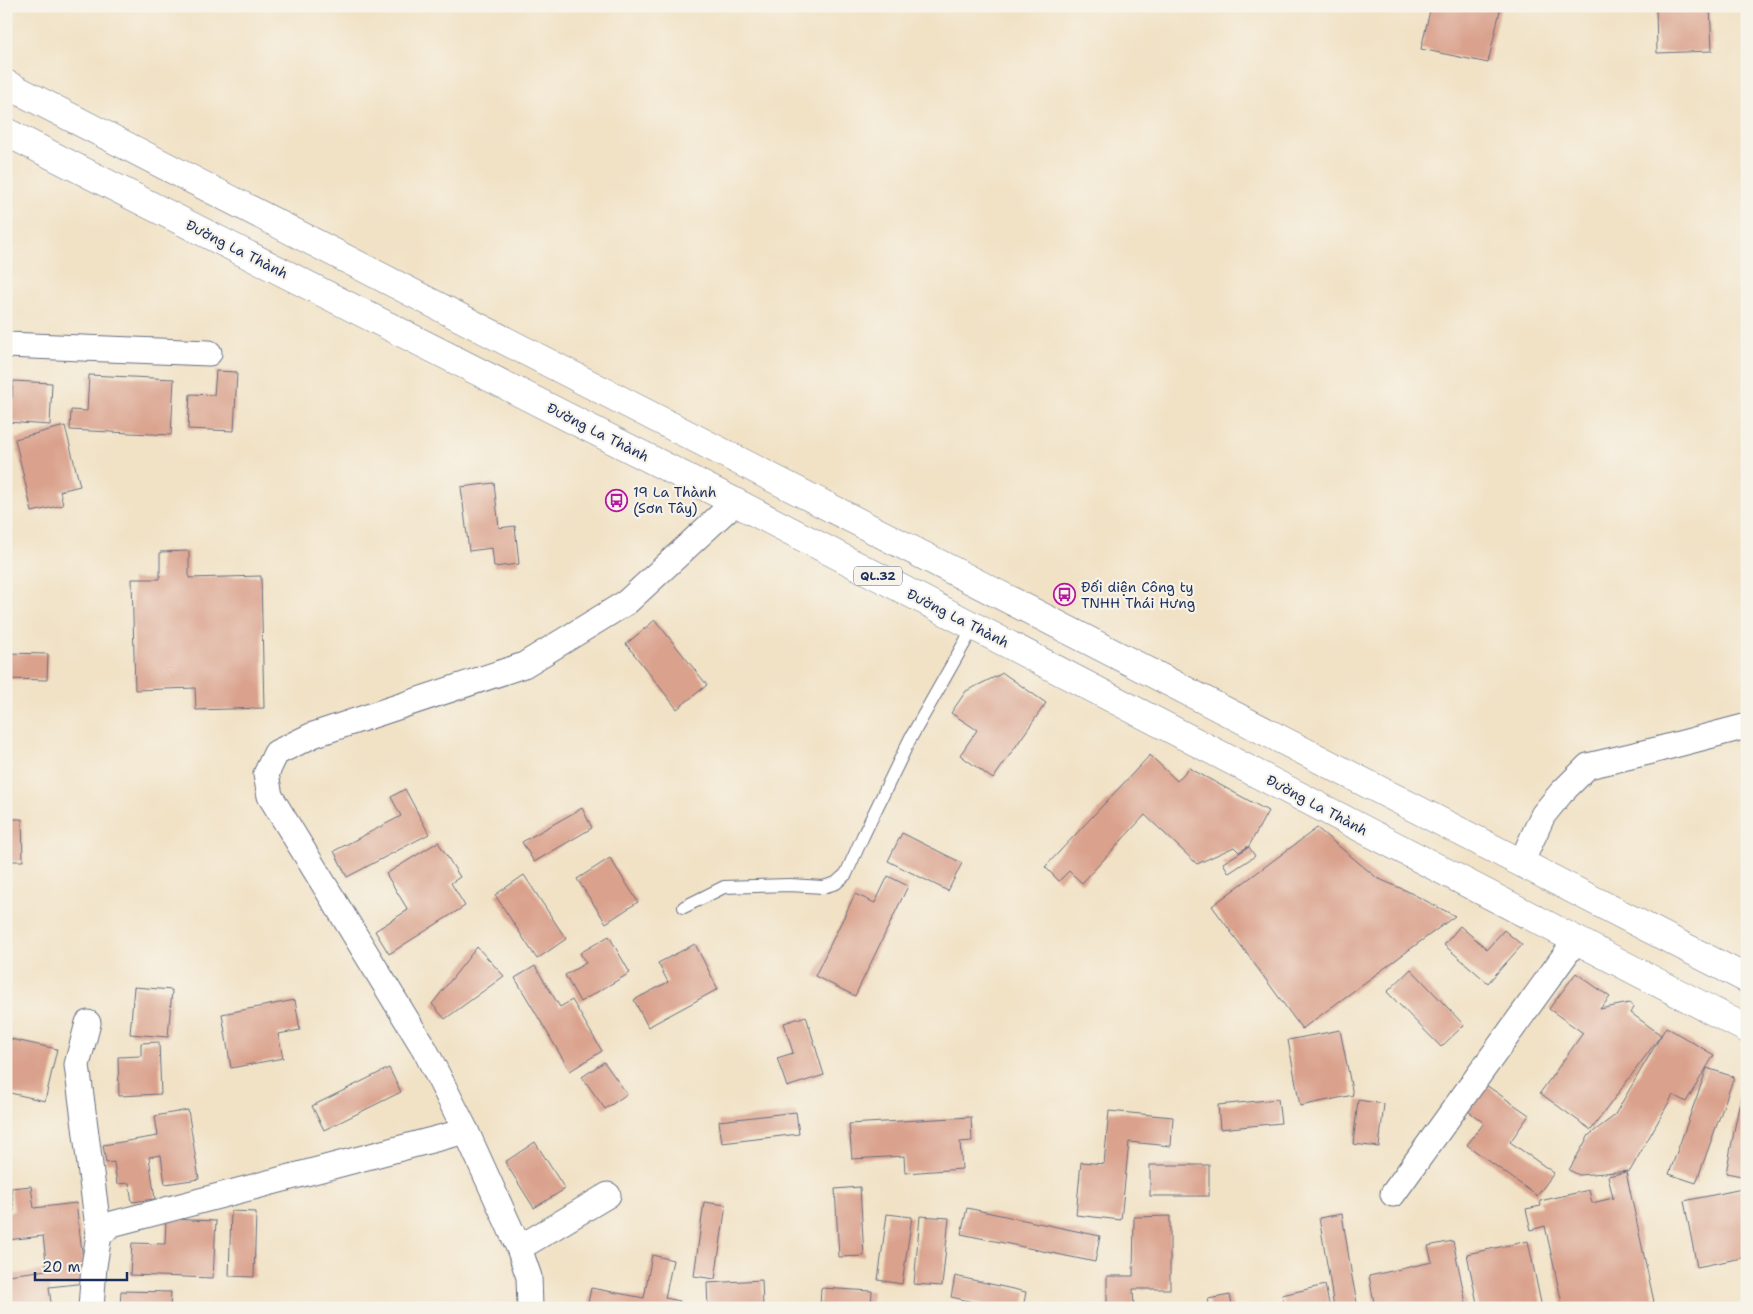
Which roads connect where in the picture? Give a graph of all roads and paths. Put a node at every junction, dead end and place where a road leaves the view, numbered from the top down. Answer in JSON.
{"nodes":[{"id":1,"x":6,"y":84,"type":"edge"},
{"id":2,"x":6,"y":132,"type":"edge"},
{"id":3,"x":6,"y":345,"type":"edge"},
{"id":4,"x":209,"y":352,"type":"dead end"},
{"id":5,"x":735,"y":502,"type":"junction"},
{"id":6,"x":974,"y":626,"type":"junction"},
{"id":7,"x":1747,"y":726,"type":"edge"},
{"id":8,"x":1521,"y":863,"type":"junction"},
{"id":9,"x":684,"y":906,"type":"dead end"},
{"id":10,"x":1576,"y":940,"type":"junction"},
{"id":11,"x":1747,"y":979,"type":"edge"},
{"id":12,"x":88,"y":1023,"type":"dead end"},
{"id":13,"x":1747,"y":1029,"type":"edge"},
{"id":14,"x":466,"y":1131,"type":"junction"},
{"id":15,"x":1392,"y":1194,"type":"dead end"},
{"id":16,"x":608,"y":1195,"type":"dead end"},
{"id":17,"x":99,"y":1235,"type":"junction"},
{"id":18,"x":519,"y":1248,"type":"junction"},
{"id":19,"x":91,"y":1308,"type":"edge"},
{"id":20,"x":530,"y":1308,"type":"edge"}],
"edges":[{"from":1,"to":8,"type":"highway","number":"QL.32"},
{"from":2,"to":5,"type":"highway","name":"Đường La Thành","number":"QL.32"},
{"from":3,"to":4,"type":"street"},
{"from":5,"to":6,"type":"highway","name":"Đường La Thành","number":"QL.32"},
{"from":5,"to":14,"type":"street"},
{"from":6,"to":9,"type":"lane"},
{"from":6,"to":10,"type":"highway","name":"Đường La Thành","number":"QL.32"},
{"from":7,"to":8,"type":"street"},
{"from":8,"to":11,"type":"highway","number":"QL.32"},
{"from":10,"to":13,"type":"highway","name":"Đường La Thành","number":"QL.32"},
{"from":10,"to":15,"type":"street"},
{"from":12,"to":17,"type":"street"},
{"from":14,"to":17,"type":"street"},
{"from":14,"to":18,"type":"street"},
{"from":16,"to":18,"type":"street"},
{"from":17,"to":19,"type":"street"},
{"from":18,"to":20,"type":"street"}]}
